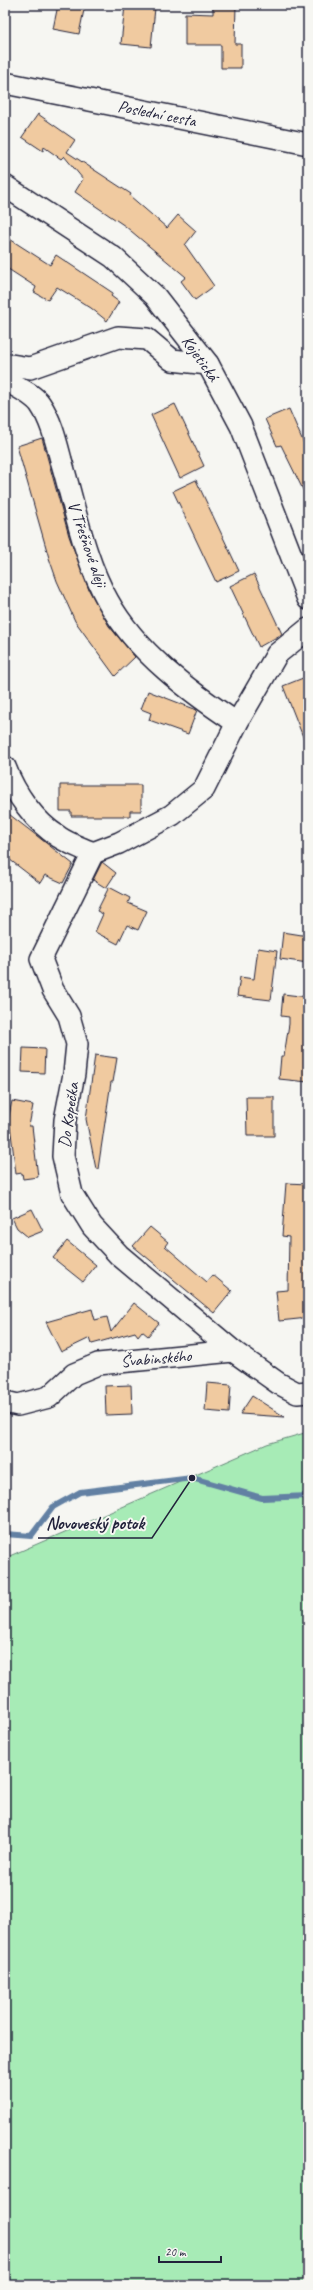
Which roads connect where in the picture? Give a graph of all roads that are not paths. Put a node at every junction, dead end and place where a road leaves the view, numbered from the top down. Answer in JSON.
{"nodes":[{"id":1,"x":5,"y":83,"type":"edge"},
{"id":2,"x":308,"y":144,"type":"edge"},
{"id":3,"x":5,"y":186,"type":"edge"},
{"id":4,"x":5,"y":364,"type":"edge"},
{"id":5,"x":208,"y":364,"type":"junction"},
{"id":6,"x":5,"y":380,"type":"edge"},
{"id":7,"x":308,"y":599,"type":"edge"},
{"id":8,"x":308,"y":629,"type":"edge"},
{"id":9,"x":238,"y":723,"type":"junction"},
{"id":10,"x":5,"y":767,"type":"edge"},
{"id":11,"x":93,"y":853,"type":"junction"},
{"id":12,"x":233,"y":1352,"type":"junction"},
{"id":13,"x":308,"y":1392,"type":"edge"},
{"id":14,"x":5,"y":1402,"type":"edge"}],
"edges":[{"from":1,"to":2,"type":"street","name":"Poslední cesta"},
{"from":3,"to":5,"type":"street","name":"Kojetická"},
{"from":4,"to":5,"type":"street"},
{"from":5,"to":7,"type":"street","name":"Kojetická"},
{"from":6,"to":9,"type":"street","name":"V Třešňové aleji"},
{"from":8,"to":9,"type":"street"},
{"from":9,"to":11,"type":"street"},
{"from":10,"to":11,"type":"street"},
{"from":11,"to":12,"type":"street","name":"Do Kopečka"},
{"from":12,"to":13,"type":"street"},
{"from":12,"to":14,"type":"street","name":"Švabinského"}]}
